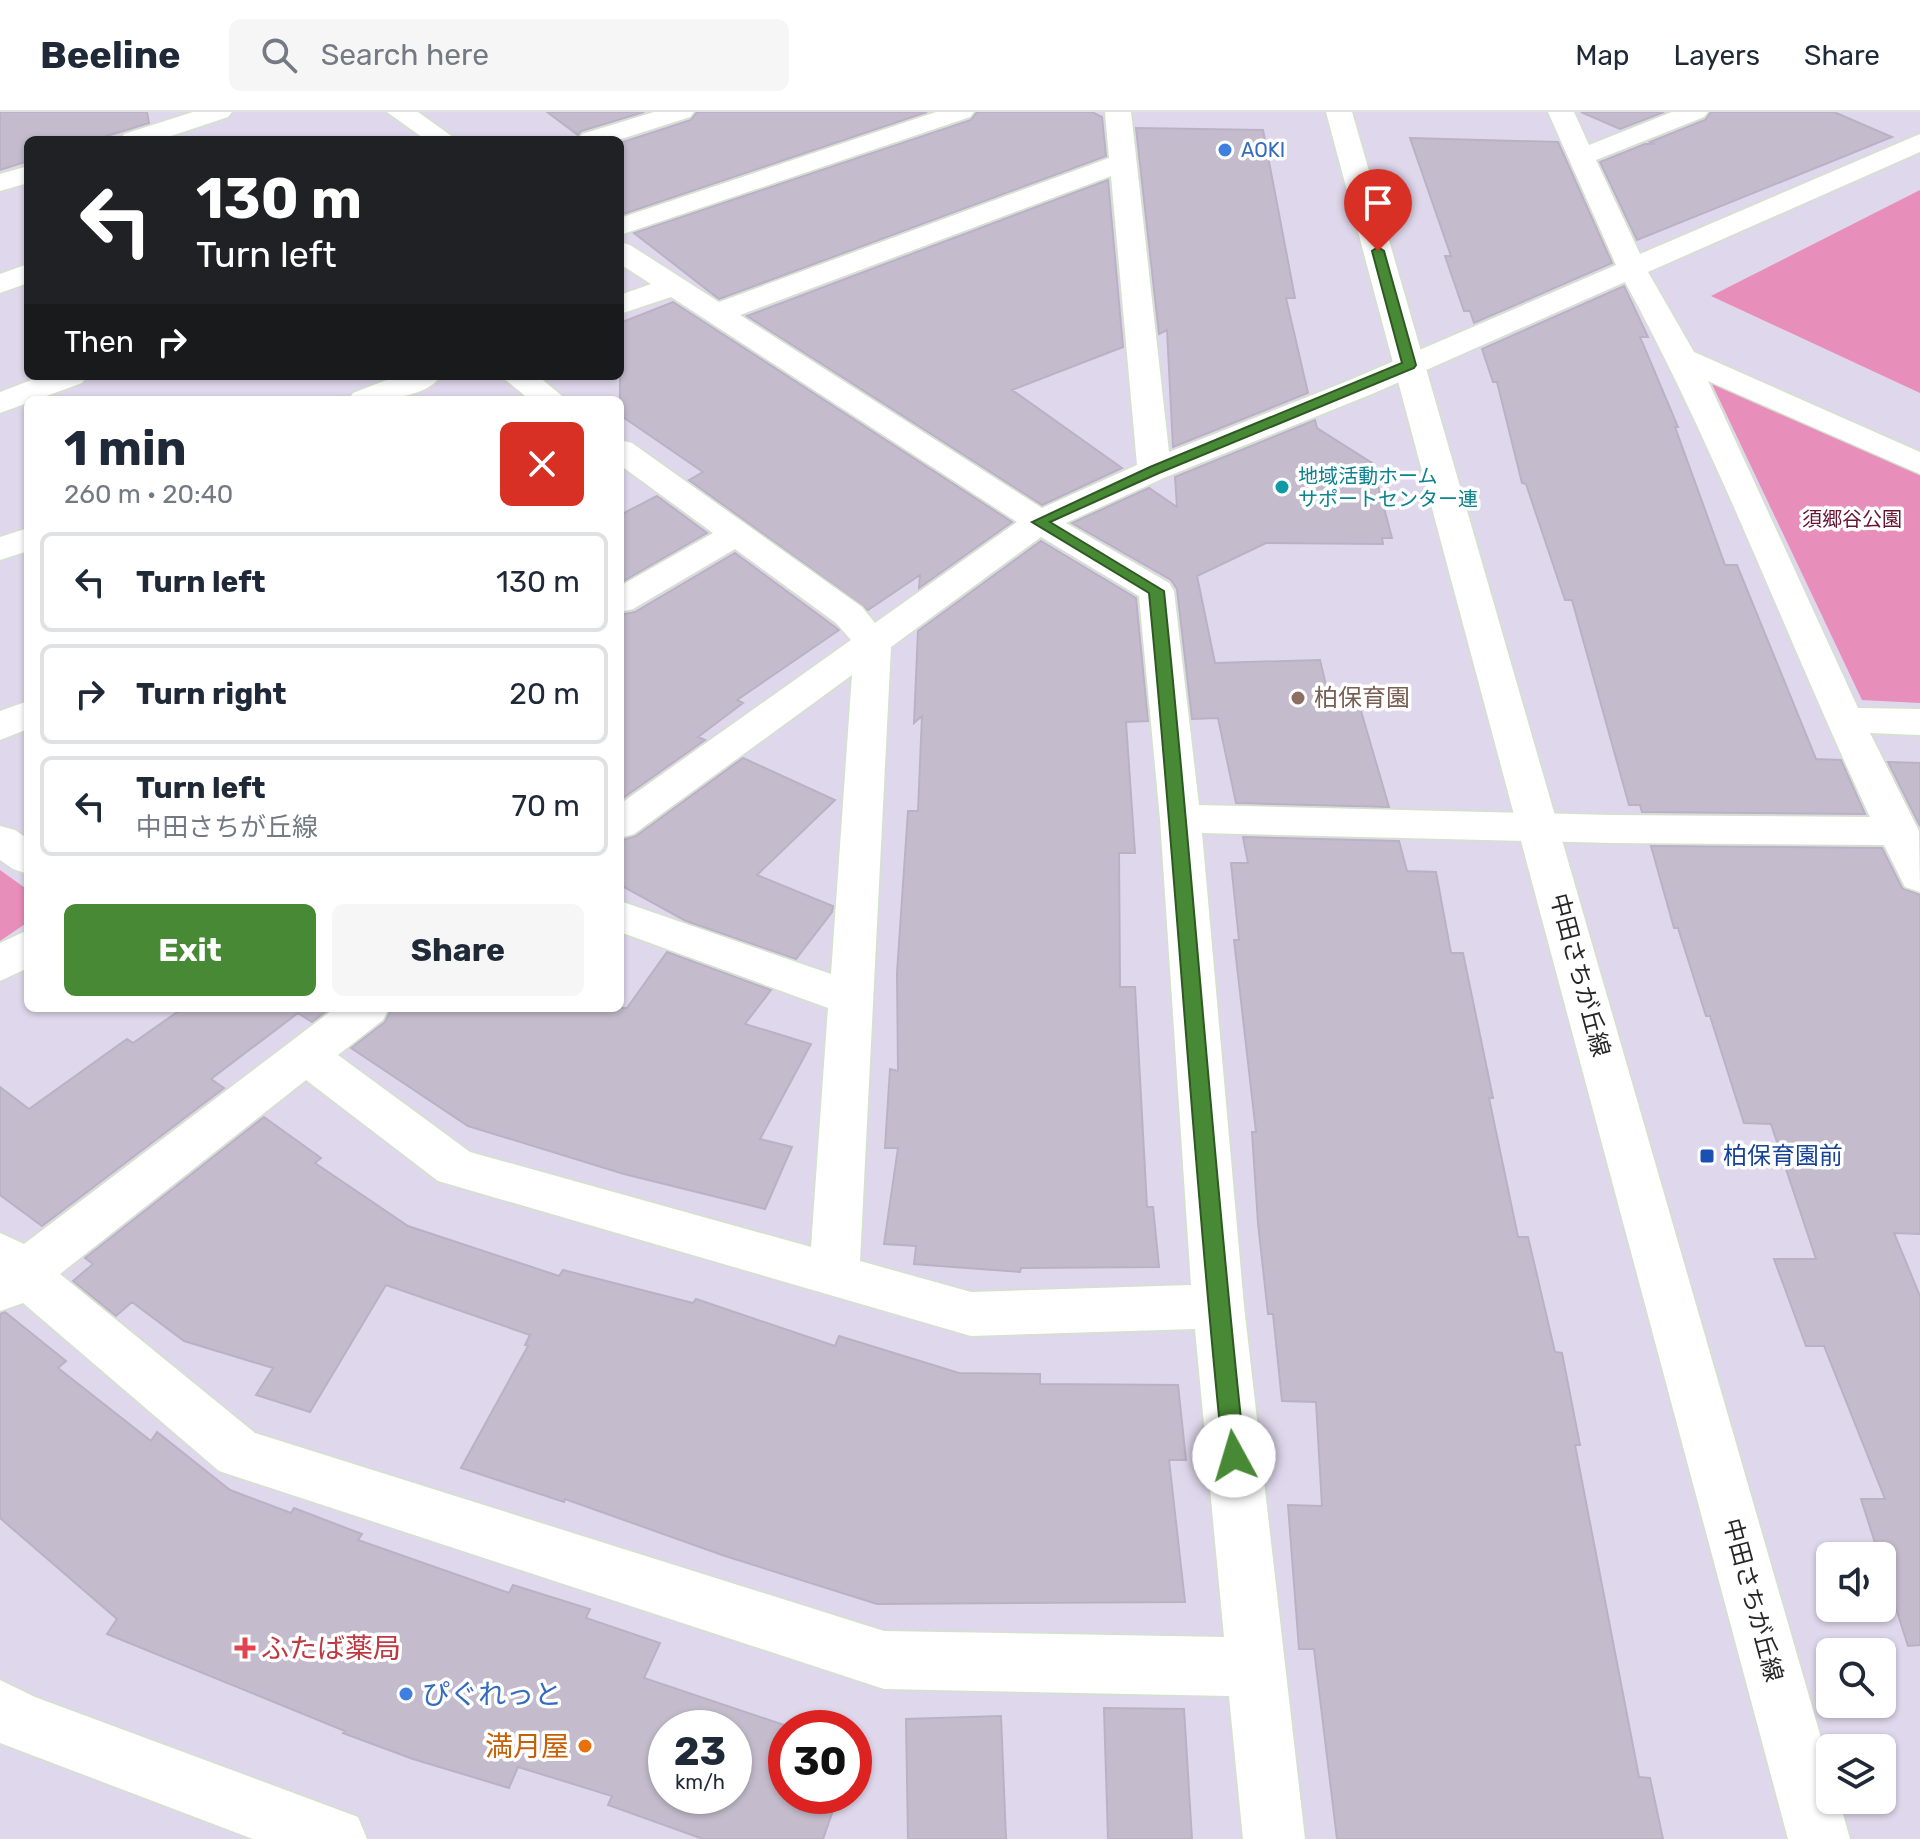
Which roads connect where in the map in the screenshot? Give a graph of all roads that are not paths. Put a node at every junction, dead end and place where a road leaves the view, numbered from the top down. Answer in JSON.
{"nodes":[{"id":1,"x":219,"y":112,"type":"edge"},
{"id":2,"x":400,"y":112,"type":"edge"},
{"id":3,"x":681,"y":112,"type":"edge"},
{"id":4,"x":961,"y":112,"type":"edge"},
{"id":5,"x":1118,"y":112,"type":"edge"},
{"id":6,"x":1339,"y":112,"type":"edge"},
{"id":7,"x":1561,"y":112,"type":"edge"},
{"id":8,"x":1695,"y":112,"type":"edge"},
{"id":9,"x":181,"y":134,"type":"edge"},
{"id":10,"x":438,"y":136,"type":"edge"},
{"id":11,"x":604,"y":136,"type":"edge"},
{"id":12,"x":1920,"y":142,"type":"edge"},
{"id":13,"x":1581,"y":157,"type":"junction"},
{"id":14,"x":1121,"y":163,"type":"junction"},
{"id":15,"x":24,"y":175,"type":"edge"},
{"id":16,"x":0,"y":183,"type":"edge"},
{"id":17,"x":624,"y":226,"type":"edge"},
{"id":18,"x":624,"y":253,"type":"edge"},
{"id":19,"x":1632,"y":268,"type":"junction"},
{"id":20,"x":24,"y":275,"type":"edge"},
{"id":21,"x":0,"y":284,"type":"edge"},
{"id":22,"x":675,"y":285,"type":"junction"},
{"id":23,"x":624,"y":304,"type":"edge"},
{"id":24,"x":717,"y":313,"type":"junction"},
{"id":25,"x":1682,"y":358,"type":"junction"},
{"id":26,"x":1409,"y":365,"type":"junction"},
{"id":27,"x":60,"y":380,"type":"edge"},
{"id":28,"x":415,"y":380,"type":"edge"},
{"id":29,"x":523,"y":380,"type":"edge"},
{"id":30,"x":374,"y":396,"type":"edge"},
{"id":31,"x":545,"y":396,"type":"edge"},
{"id":32,"x":0,"y":403,"type":"edge"},
{"id":33,"x":624,"y":453,"type":"edge"},
{"id":34,"x":1920,"y":464,"type":"edge"},
{"id":35,"x":1154,"y":470,"type":"junction"},
{"id":36,"x":1040,"y":522,"type":"junction"},
{"id":37,"x":736,"y":534,"type":"junction"},
{"id":38,"x":24,"y":540,"type":"edge"},
{"id":39,"x":0,"y":550,"type":"edge"},
{"id":40,"x":624,"y":599,"type":"edge"},
{"id":41,"x":873,"y":643,"type":"junction"},
{"id":42,"x":24,"y":715,"type":"edge"},
{"id":43,"x":1844,"y":720,"type":"junction"},
{"id":44,"x":1920,"y":722,"type":"edge"},
{"id":45,"x":0,"y":727,"type":"edge"},
{"id":46,"x":1180,"y":819,"type":"junction"},
{"id":47,"x":624,"y":821,"type":"edge"},
{"id":48,"x":1538,"y":825,"type":"junction"},
{"id":49,"x":1899,"y":831,"type":"junction"},
{"id":50,"x":0,"y":840,"type":"edge"},
{"id":51,"x":24,"y":856,"type":"edge"},
{"id":52,"x":1920,"y":877,"type":"edge"},
{"id":53,"x":624,"y":917,"type":"edge"},
{"id":54,"x":24,"y":949,"type":"edge"},
{"id":55,"x":0,"y":965,"type":"edge"},
{"id":56,"x":851,"y":999,"type":"junction"},
{"id":57,"x":362,"y":1012,"type":"edge"},
{"id":58,"x":304,"y":1054,"type":"junction"},
{"id":59,"x":8,"y":1273,"type":"edge"},
{"id":60,"x":834,"y":1275,"type":"junction"},
{"id":61,"x":1218,"y":1306,"type":"junction"},
{"id":62,"x":1257,"y":1667,"type":"junction"},
{"id":63,"x":0,"y":1710,"type":"edge"},
{"id":64,"x":336,"y":1839,"type":"edge"},
{"id":65,"x":1274,"y":1839,"type":"edge"},
{"id":66,"x":1819,"y":1839,"type":"edge"}],
"edges":[{"from":1,"to":9,"type":"street"},
{"from":2,"to":10,"type":"street"},
{"from":3,"to":11,"type":"street"},
{"from":4,"to":17,"type":"street"},
{"from":5,"to":14,"type":"street"},
{"from":6,"to":26,"type":"street","name":"中田さちが丘線"},
{"from":7,"to":13,"type":"street"},
{"from":8,"to":13,"type":"street"},
{"from":12,"to":19,"type":"street"},
{"from":13,"to":19,"type":"street"},
{"from":14,"to":24,"type":"street"},
{"from":14,"to":35,"type":"street"},
{"from":15,"to":16,"type":"street"},
{"from":18,"to":22,"type":"street"},
{"from":19,"to":25,"type":"street"},
{"from":19,"to":26,"type":"street"},
{"from":20,"to":21,"type":"street"},
{"from":22,"to":23,"type":"street"},
{"from":22,"to":24,"type":"street"},
{"from":24,"to":36,"type":"street"},
{"from":25,"to":34,"type":"street"},
{"from":25,"to":43,"type":"street"},
{"from":26,"to":35,"type":"street"},
{"from":26,"to":48,"type":"street","name":"中田さちが丘線"},
{"from":27,"to":32,"type":"street"},
{"from":28,"to":30,"type":"street"},
{"from":29,"to":31,"type":"street"},
{"from":33,"to":37,"type":"street"},
{"from":35,"to":36,"type":"street"},
{"from":36,"to":41,"type":"street"},
{"from":36,"to":46,"type":"street"},
{"from":37,"to":40,"type":"street"},
{"from":37,"to":41,"type":"street"},
{"from":38,"to":39,"type":"street"},
{"from":41,"to":47,"type":"street"},
{"from":41,"to":56,"type":"street"},
{"from":42,"to":45,"type":"street"},
{"from":43,"to":44,"type":"street"},
{"from":43,"to":49,"type":"street"},
{"from":46,"to":48,"type":"street"},
{"from":46,"to":61,"type":"street"},
{"from":48,"to":49,"type":"street"},
{"from":48,"to":66,"type":"street","name":"中田さちが丘線"},
{"from":49,"to":52,"type":"street"},
{"from":50,"to":51,"type":"street"},
{"from":53,"to":56,"type":"street"},
{"from":54,"to":55,"type":"street"},
{"from":56,"to":60,"type":"street"},
{"from":57,"to":58,"type":"street"},
{"from":58,"to":59,"type":"street"},
{"from":58,"to":60,"type":"street"},
{"from":59,"to":62,"type":"street"},
{"from":60,"to":61,"type":"street"},
{"from":61,"to":62,"type":"street"},
{"from":62,"to":65,"type":"street"},
{"from":63,"to":64,"type":"street"}]}
